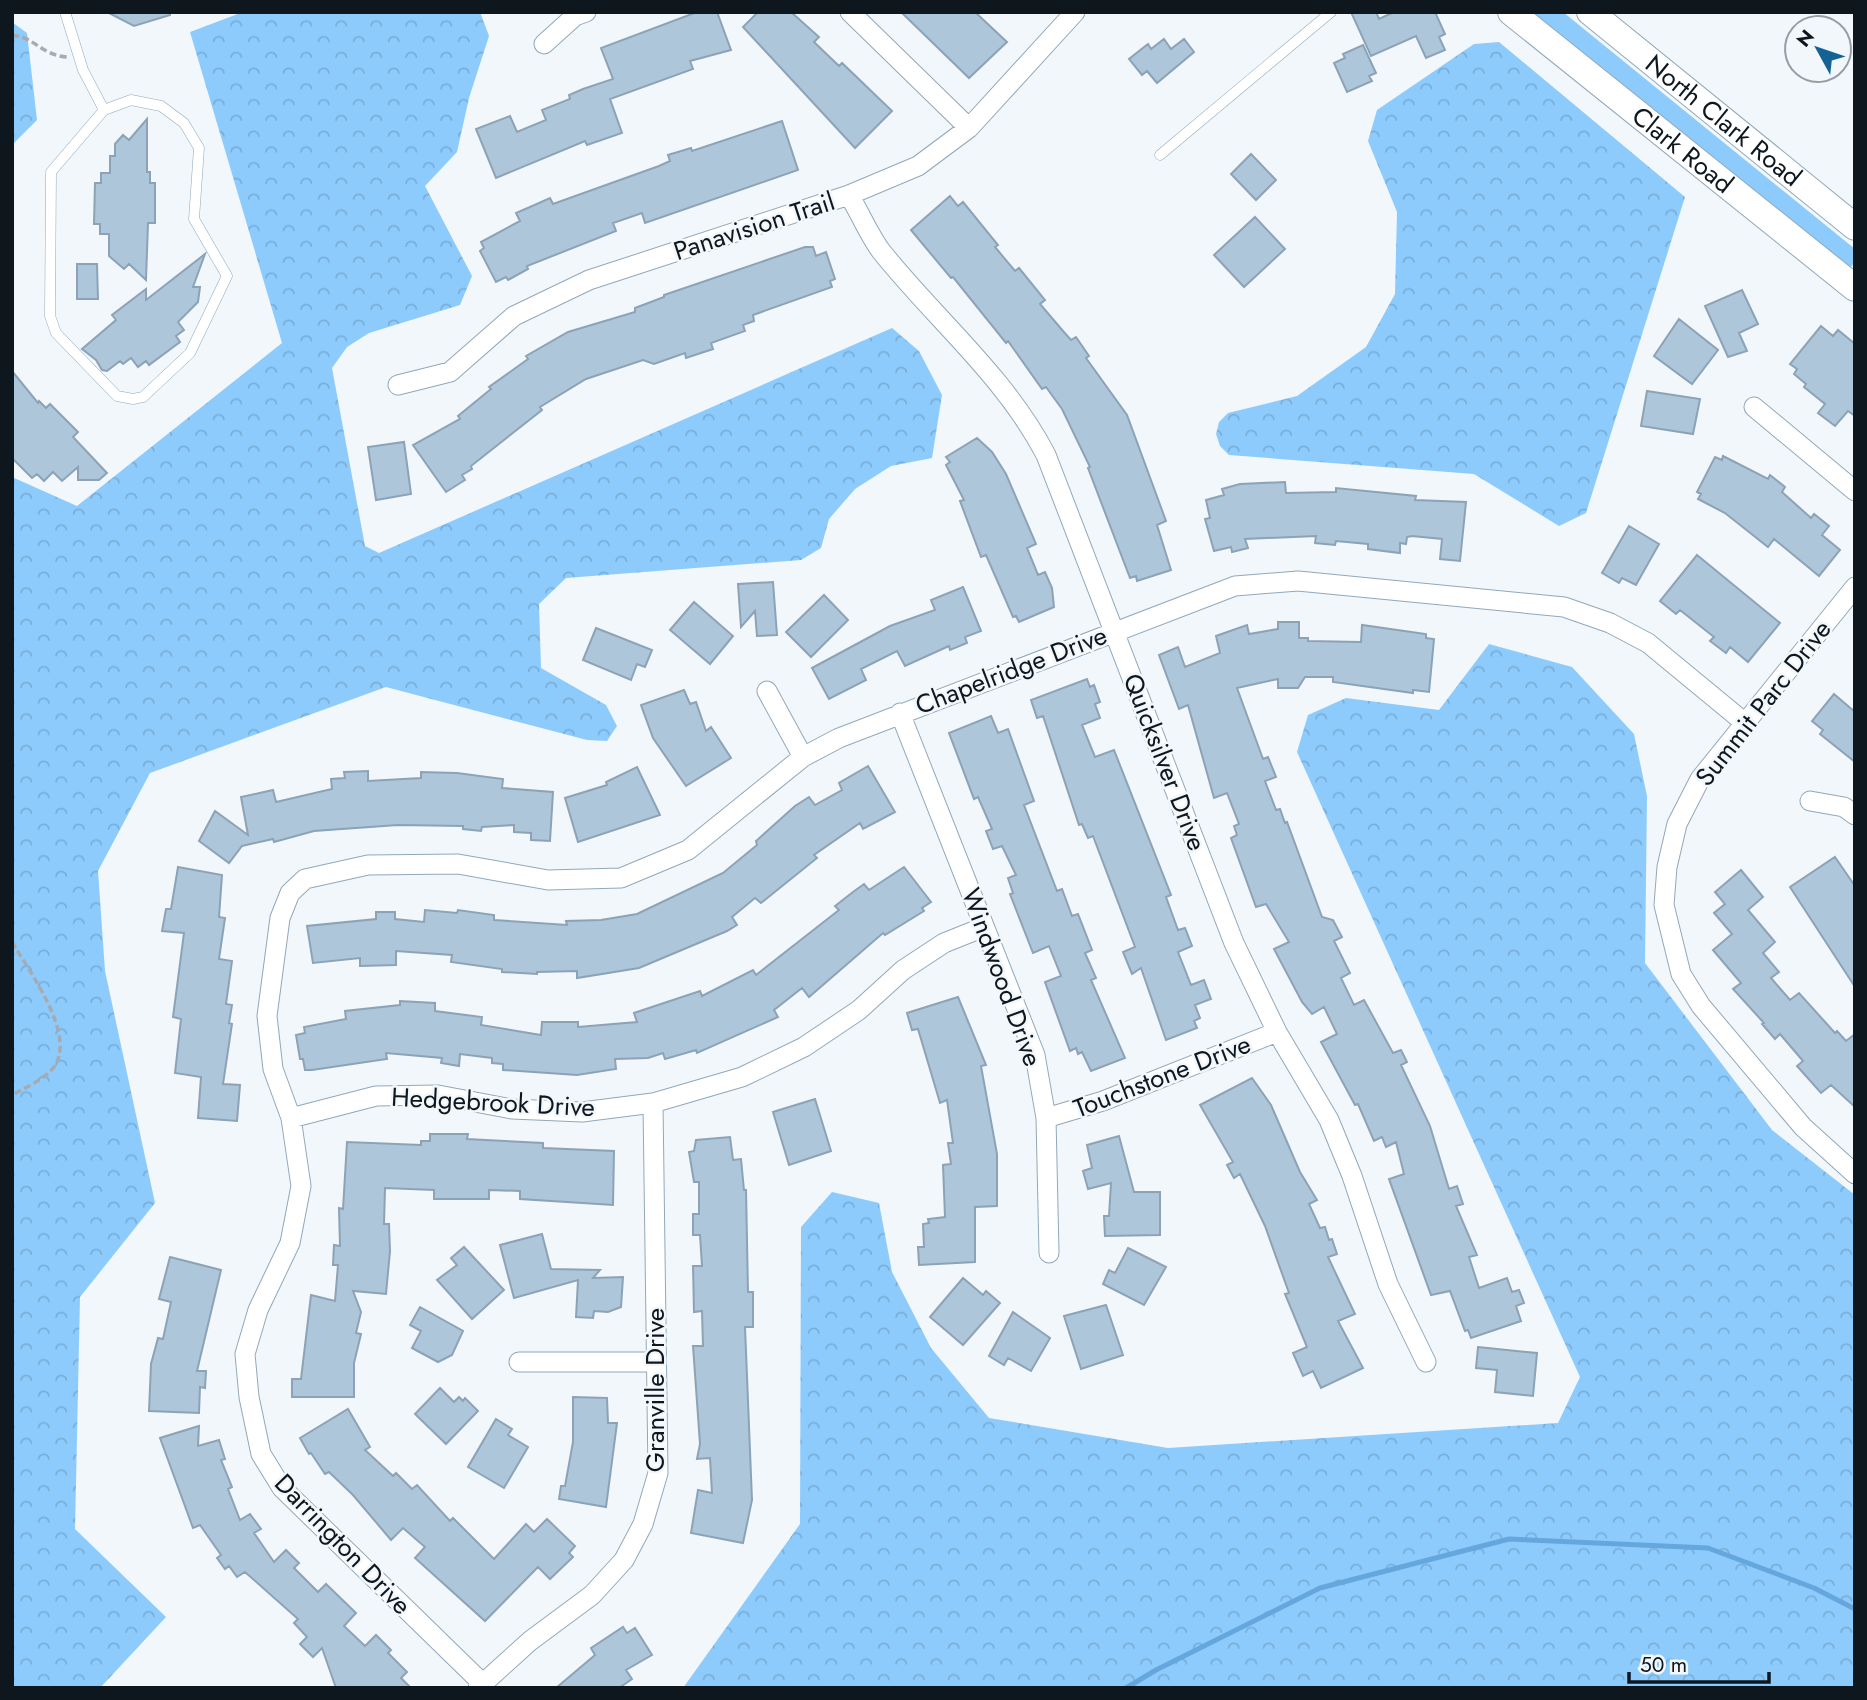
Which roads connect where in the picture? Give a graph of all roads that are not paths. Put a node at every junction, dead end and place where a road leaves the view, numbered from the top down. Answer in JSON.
{"nodes":[{"id":1,"x":65,"y":12,"type":"edge"},
{"id":2,"x":586,"y":12,"type":"edge"},
{"id":3,"x":850,"y":12,"type":"edge"},
{"id":4,"x":1075,"y":12,"type":"edge"},
{"id":5,"x":1331,"y":12,"type":"edge"},
{"id":6,"x":1511,"y":12,"type":"edge"},
{"id":7,"x":1590,"y":12,"type":"edge"},
{"id":8,"x":544,"y":44,"type":"dead end"},
{"id":9,"x":104,"y":110,"type":"junction"},
{"id":10,"x":969,"y":128,"type":"junction"},
{"id":11,"x":1160,"y":155,"type":"dead end"},
{"id":12,"x":849,"y":195,"type":"junction"},
{"id":13,"x":1855,"y":227,"type":"edge"},
{"id":14,"x":1855,"y":288,"type":"edge"},
{"id":15,"x":398,"y":385,"type":"dead end"},
{"id":16,"x":1754,"y":407,"type":"dead end"},
{"id":17,"x":1855,"y":491,"type":"edge"},
{"id":18,"x":1855,"y":587,"type":"edge"},
{"id":19,"x":1114,"y":631,"type":"junction"},
{"id":20,"x":767,"y":691,"type":"dead end"},
{"id":21,"x":900,"y":713,"type":"junction"},
{"id":22,"x":1745,"y":723,"type":"junction"},
{"id":23,"x":803,"y":757,"type":"junction"},
{"id":24,"x":1810,"y":802,"type":"dead end"},
{"id":25,"x":1855,"y":815,"type":"edge"},
{"id":26,"x":290,"y":893,"type":"joint"},
{"id":27,"x":984,"y":927,"type":"junction"},
{"id":28,"x":1278,"y":1032,"type":"junction"},
{"id":29,"x":653,"y":1104,"type":"junction"},
{"id":30,"x":291,"y":1118,"type":"junction"},
{"id":31,"x":1046,"y":1118,"type":"junction"},
{"id":32,"x":1855,"y":1174,"type":"edge"},
{"id":33,"x":1049,"y":1253,"type":"dead end"},
{"id":34,"x":519,"y":1362,"type":"dead end"},
{"id":35,"x":656,"y":1362,"type":"junction"},
{"id":36,"x":1426,"y":1362,"type":"dead end"},
{"id":37,"x":480,"y":1685,"type":"edge"}],
"edges":[{"from":1,"to":9,"type":"lane"},
{"from":2,"to":8,"type":"street"},
{"from":3,"to":10,"type":"street"},
{"from":4,"to":10,"type":"street","name":"Panavision Trail"},
{"from":5,"to":11,"type":"lane"},
{"from":6,"to":14,"type":"main road","name":"Clark Road"},
{"from":7,"to":13,"type":"main road","name":"North Clark Road"},
{"from":9,"to":9,"type":"lane"},
{"from":10,"to":12,"type":"street","name":"Panavision Trail"},
{"from":12,"to":15,"type":"street","name":"Panavision Trail"},
{"from":12,"to":19,"type":"street","name":"Quicksilver Drive"},
{"from":16,"to":17,"type":"street"},
{"from":18,"to":22,"type":"street","name":"Summit Parc Drive"},
{"from":19,"to":21,"type":"street","name":"Chapelridge Drive"},
{"from":19,"to":22,"type":"street","name":"Chapelridge Drive"},
{"from":19,"to":28,"type":"street","name":"Quicksilver Drive"},
{"from":20,"to":23,"type":"street"},
{"from":21,"to":23,"type":"street","name":"Chapelridge Drive"},
{"from":21,"to":27,"type":"street","name":"Windwood Drive"},
{"from":22,"to":32,"type":"street","name":"Summit Parc Drive"},
{"from":23,"to":26,"type":"street","name":"Chapelridge Drive"},
{"from":24,"to":25,"type":"street"},
{"from":26,"to":30,"type":"street","name":"Darrington Drive"},
{"from":27,"to":29,"type":"street","name":"Hedgebrook Drive"},
{"from":27,"to":31,"type":"street","name":"Windwood Drive"},
{"from":28,"to":31,"type":"street","name":"Touchstone Drive"},
{"from":28,"to":36,"type":"street","name":"Quicksilver Drive"},
{"from":29,"to":30,"type":"street","name":"Hedgebrook Drive"},
{"from":29,"to":35,"type":"street","name":"Granville Drive"},
{"from":30,"to":37,"type":"street","name":"Darrington Drive"},
{"from":31,"to":33,"type":"street","name":"Windwood Drive"},
{"from":34,"to":35,"type":"street"},
{"from":35,"to":37,"type":"street","name":"Granville Drive"}]}
